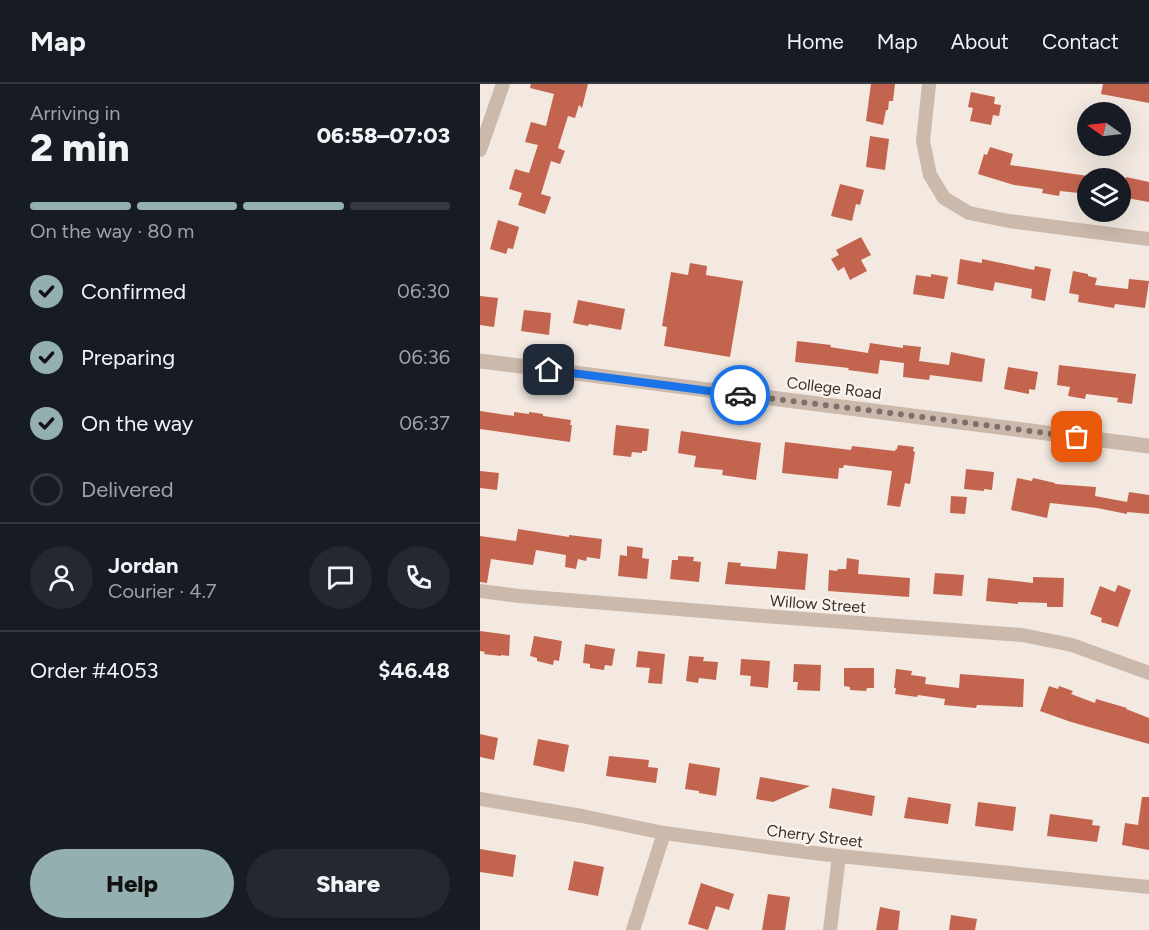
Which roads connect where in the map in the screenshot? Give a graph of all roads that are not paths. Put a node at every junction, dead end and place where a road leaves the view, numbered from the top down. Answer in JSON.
{"nodes":[{"id":1,"x":503,"y":84,"type":"edge"},
{"id":2,"x":929,"y":84,"type":"edge"},
{"id":3,"x":480,"y":150,"type":"edge"},
{"id":4,"x":1149,"y":239,"type":"edge"},
{"id":5,"x":480,"y":361,"type":"edge"},
{"id":6,"x":1149,"y":446,"type":"edge"},
{"id":7,"x":480,"y":591,"type":"edge"},
{"id":8,"x":1149,"y":673,"type":"edge"},
{"id":9,"x":480,"y":799,"type":"edge"},
{"id":10,"x":664,"y":833,"type":"junction"},
{"id":11,"x":839,"y":856,"type":"junction"},
{"id":12,"x":1149,"y":888,"type":"edge"},
{"id":13,"x":633,"y":930,"type":"edge"},
{"id":14,"x":830,"y":930,"type":"edge"}],
"edges":[{"from":1,"to":3,"type":"street"},
{"from":2,"to":4,"type":"street"},
{"from":5,"to":6,"type":"street","name":"College Road"},
{"from":7,"to":8,"type":"street","name":"Willow Street"},
{"from":9,"to":10,"type":"street","name":"Cherry Street"},
{"from":10,"to":11,"type":"street","name":"Cherry Street"},
{"from":10,"to":13,"type":"street"},
{"from":11,"to":12,"type":"street","name":"Cherry Street"},
{"from":11,"to":14,"type":"street"}]}
